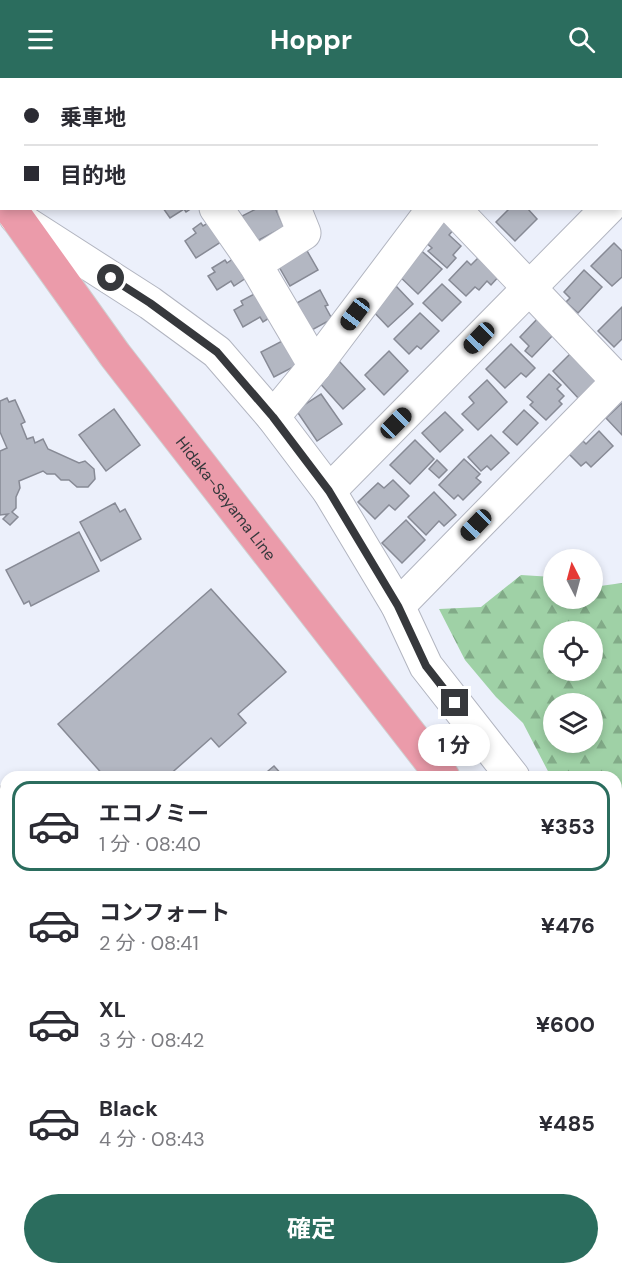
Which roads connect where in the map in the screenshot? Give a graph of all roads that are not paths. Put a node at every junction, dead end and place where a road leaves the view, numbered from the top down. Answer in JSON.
{"nodes":[{"id":1,"x":11,"y":210,"type":"edge"},
{"id":2,"x":16,"y":210,"type":"edge"},
{"id":3,"x":217,"y":210,"type":"edge"},
{"id":4,"x":295,"y":210,"type":"edge"},
{"id":5,"x":432,"y":210,"type":"edge"},
{"id":6,"x":455,"y":210,"type":"edge"},
{"id":7,"x":606,"y":210,"type":"edge"},
{"id":8,"x":255,"y":264,"type":"junction"},
{"id":9,"x":530,"y":286,"type":"junction"},
{"id":10,"x":315,"y":366,"type":"junction"},
{"id":11,"x":620,"y":379,"type":"edge"},
{"id":12,"x":273,"y":417,"type":"junction"},
{"id":13,"x":329,"y":491,"type":"junction"},
{"id":14,"x":398,"y":606,"type":"junction"},
{"id":15,"x":438,"y":771,"type":"edge"},
{"id":16,"x":508,"y":771,"type":"edge"}],
"edges":[{"from":1,"to":15,"type":"main road","name":"Hidaka-Sayama Line"},
{"from":2,"to":12,"type":"street"},
{"from":3,"to":8,"type":"street"},
{"from":4,"to":8,"type":"street"},
{"from":5,"to":10,"type":"street"},
{"from":6,"to":9,"type":"street"},
{"from":7,"to":9,"type":"street"},
{"from":8,"to":10,"type":"street"},
{"from":9,"to":11,"type":"street"},
{"from":9,"to":13,"type":"street"},
{"from":10,"to":12,"type":"street"},
{"from":11,"to":14,"type":"street"},
{"from":12,"to":13,"type":"street"},
{"from":13,"to":14,"type":"street"},
{"from":14,"to":16,"type":"street"}]}
